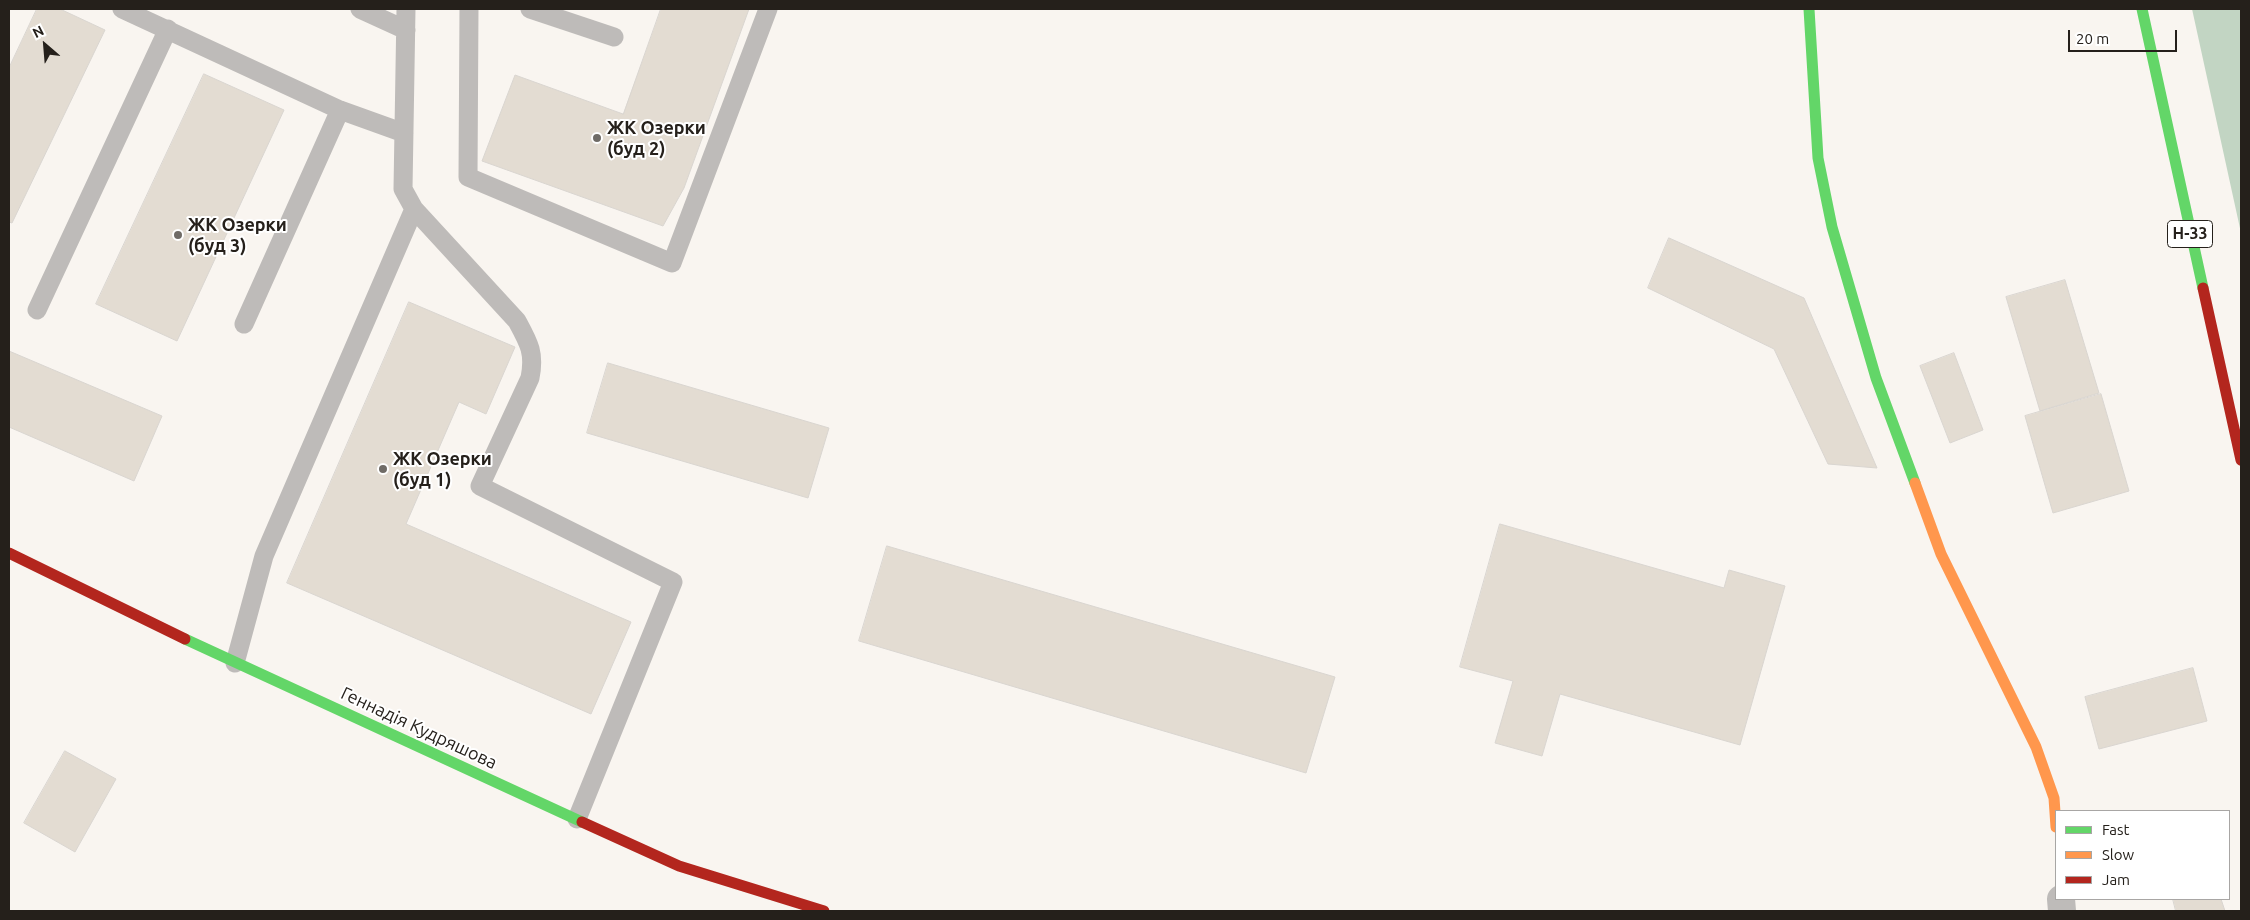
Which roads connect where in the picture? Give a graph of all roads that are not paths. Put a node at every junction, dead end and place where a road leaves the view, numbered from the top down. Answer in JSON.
{"nodes":[{"id":1,"x":122,"y":9,"type":"edge"},
{"id":2,"x":360,"y":9,"type":"edge"},
{"id":3,"x":406,"y":9,"type":"edge"},
{"id":4,"x":468,"y":9,"type":"edge"},
{"id":5,"x":530,"y":9,"type":"edge"},
{"id":6,"x":768,"y":9,"type":"edge"},
{"id":7,"x":1809,"y":9,"type":"edge"},
{"id":8,"x":2142,"y":9,"type":"edge"},
{"id":9,"x":168,"y":29,"type":"junction"},
{"id":10,"x":406,"y":30,"type":"junction"},
{"id":11,"x":614,"y":37,"type":"dead end"},
{"id":12,"x":340,"y":110,"type":"junction"},
{"id":13,"x":404,"y":133,"type":"junction"},
{"id":14,"x":414,"y":209,"type":"junction"},
{"id":15,"x":37,"y":310,"type":"dead end"},
{"id":16,"x":244,"y":324,"type":"dead end"},
{"id":17,"x":2241,"y":460,"type":"edge"},
{"id":18,"x":9,"y":554,"type":"edge"},
{"id":19,"x":235,"y":663,"type":"junction"},
{"id":20,"x":2055,"y":812,"type":"edge"},
{"id":21,"x":577,"y":819,"type":"junction"},
{"id":22,"x":824,"y":911,"type":"edge"}],
"edges":[{"from":1,"to":9,"type":"lane"},
{"from":2,"to":10,"type":"lane"},
{"from":3,"to":10,"type":"lane"},
{"from":4,"to":6,"type":"lane"},
{"from":5,"to":11,"type":"lane"},
{"from":7,"to":20,"type":"street"},
{"from":8,"to":17,"type":"street","number":"Н-33"},
{"from":9,"to":12,"type":"lane"},
{"from":9,"to":15,"type":"lane"},
{"from":10,"to":13,"type":"lane"},
{"from":12,"to":13,"type":"lane"},
{"from":12,"to":16,"type":"lane"},
{"from":13,"to":14,"type":"lane"},
{"from":14,"to":19,"type":"lane"},
{"from":14,"to":21,"type":"lane"},
{"from":18,"to":19,"type":"street","name":"Геннадія Кудряшова"},
{"from":19,"to":21,"type":"street","name":"Геннадія Кудряшова"},
{"from":21,"to":22,"type":"street","name":"Геннадія Кудряшова"}]}
